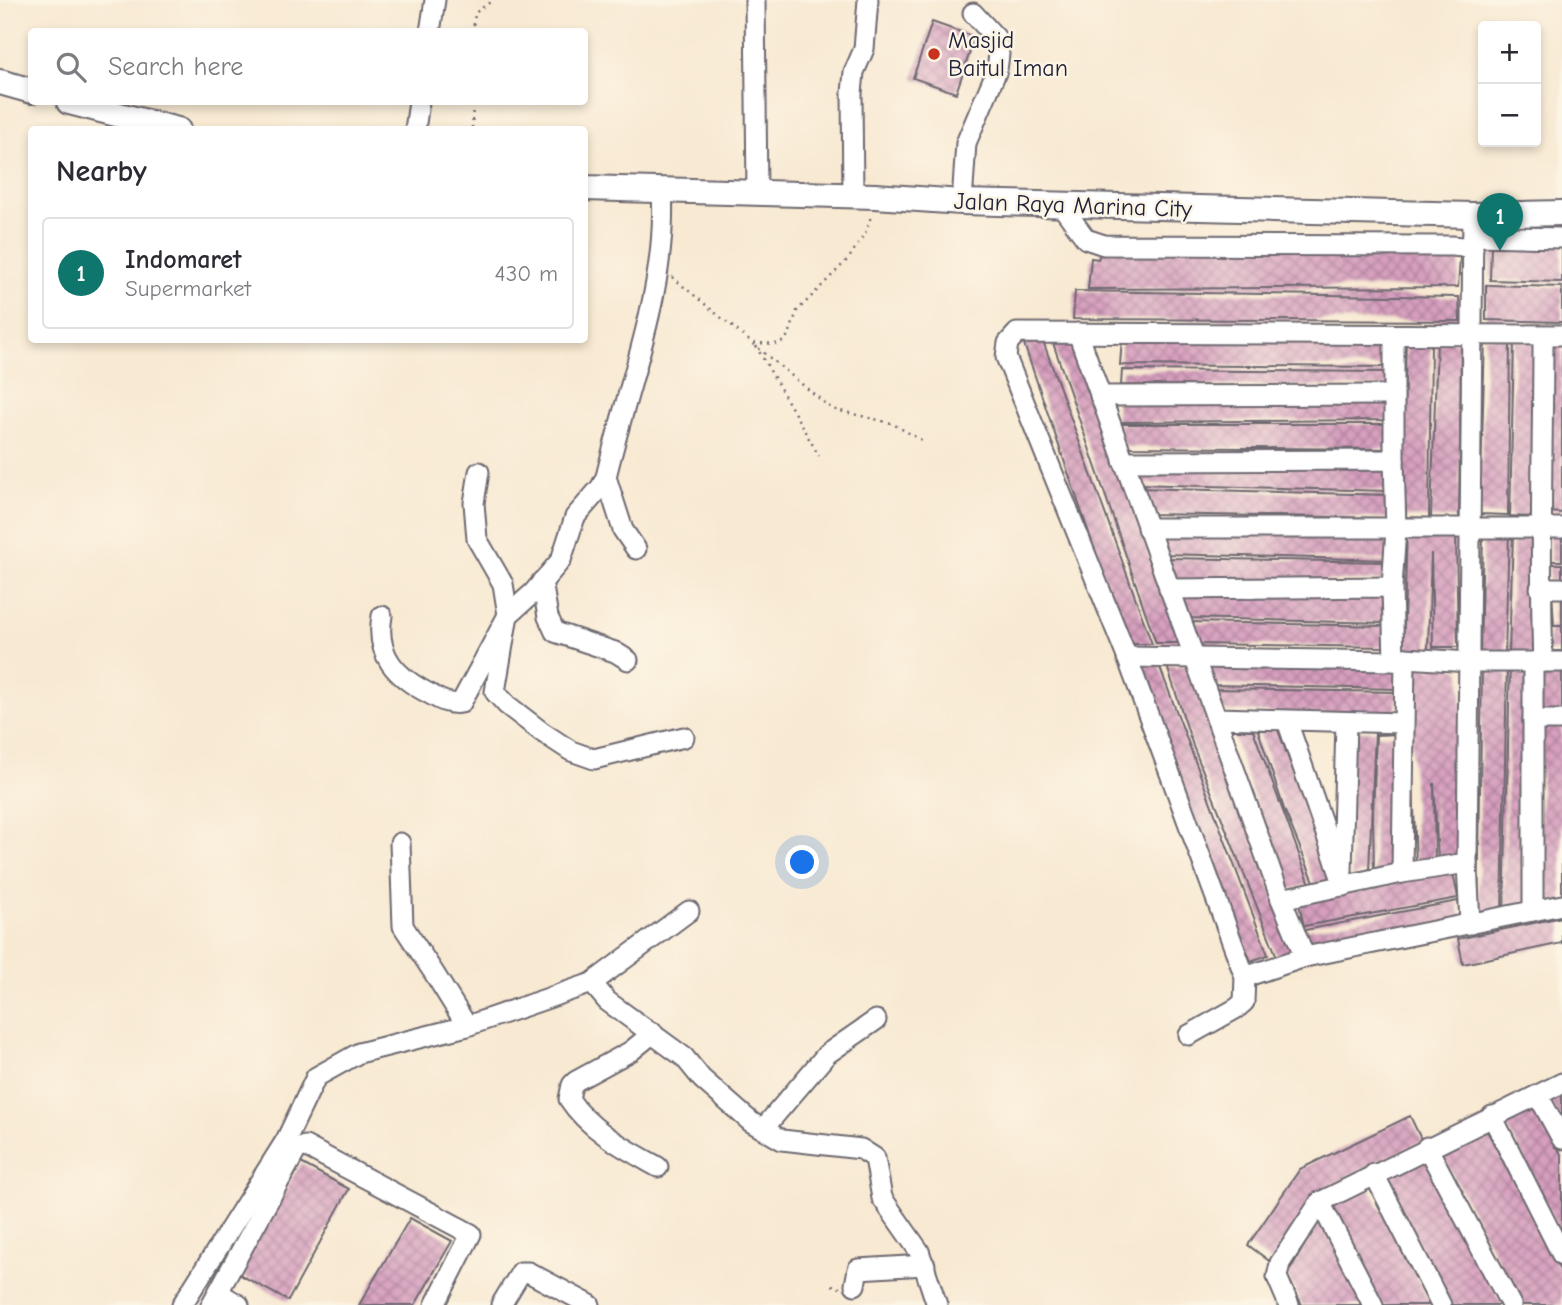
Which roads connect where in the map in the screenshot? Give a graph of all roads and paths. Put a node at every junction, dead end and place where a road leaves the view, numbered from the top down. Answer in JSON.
{"nodes":[{"id":1,"x":435,"y":0,"type":"edge"},
{"id":2,"x":493,"y":0,"type":"edge"},
{"id":3,"x":755,"y":0,"type":"edge"},
{"id":4,"x":868,"y":0,"type":"edge"},
{"id":5,"x":973,"y":13,"type":"dead end"},
{"id":6,"x":431,"y":28,"type":"edge"},
{"id":7,"x":473,"y":28,"type":"edge"},
{"id":8,"x":0,"y":82,"type":"edge"},
{"id":9,"x":28,"y":90,"type":"edge"},
{"id":10,"x":81,"y":105,"type":"edge"},
{"id":11,"x":419,"y":105,"type":"edge"},
{"id":12,"x":472,"y":105,"type":"edge"},
{"id":13,"x":162,"y":126,"type":"edge"},
{"id":14,"x":416,"y":126,"type":"edge"},
{"id":15,"x":472,"y":126,"type":"edge"},
{"id":16,"x":588,"y":188,"type":"edge"},
{"id":17,"x":662,"y":191,"type":"junction"},
{"id":18,"x":757,"y":194,"type":"junction"},
{"id":19,"x":864,"y":196,"type":"junction"},
{"id":20,"x":962,"y":202,"type":"junction"},
{"id":21,"x":1061,"y":205,"type":"junction"},
{"id":22,"x":1562,"y":213,"type":"edge"},
{"id":23,"x":1473,"y":233,"type":"junction"},
{"id":24,"x":1562,"y":238,"type":"edge"},
{"id":25,"x":658,"y":267,"type":"junction"},
{"id":26,"x":1078,"y":334,"type":"junction"},
{"id":27,"x":1394,"y":335,"type":"junction"},
{"id":28,"x":1553,"y":335,"type":"edge"},
{"id":29,"x":1473,"y":336,"type":"junction"},
{"id":30,"x":754,"y":343,"type":"junction"},
{"id":31,"x":1393,"y":395,"type":"junction"},
{"id":32,"x":1100,"y":396,"type":"junction"},
{"id":33,"x":923,"y":441,"type":"dead end"},
{"id":34,"x":819,"y":456,"type":"dead end"},
{"id":35,"x":1394,"y":460,"type":"junction"},
{"id":36,"x":1123,"y":461,"type":"junction"},
{"id":37,"x":480,"y":472,"type":"dead end"},
{"id":38,"x":606,"y":477,"type":"junction"},
{"id":39,"x":1147,"y":528,"type":"junction"},
{"id":40,"x":1552,"y":528,"type":"edge"},
{"id":41,"x":1396,"y":529,"type":"junction"},
{"id":42,"x":1471,"y":529,"type":"junction"},
{"id":43,"x":636,"y":549,"type":"dead end"},
{"id":44,"x":542,"y":581,"type":"junction"},
{"id":45,"x":1392,"y":587,"type":"junction"},
{"id":46,"x":1540,"y":588,"type":"junction"},
{"id":47,"x":1562,"y":588,"type":"edge"},
{"id":48,"x":1169,"y":589,"type":"junction"},
{"id":49,"x":382,"y":615,"type":"dead end"},
{"id":50,"x":508,"y":615,"type":"junction"},
{"id":51,"x":1127,"y":657,"type":"junction"},
{"id":52,"x":1195,"y":659,"type":"junction"},
{"id":53,"x":628,"y":660,"type":"dead end"},
{"id":54,"x":1400,"y":660,"type":"junction"},
{"id":55,"x":1470,"y":662,"type":"junction"},
{"id":56,"x":1546,"y":662,"type":"edge"},
{"id":57,"x":1216,"y":718,"type":"junction"},
{"id":58,"x":1533,"y":720,"type":"junction"},
{"id":59,"x":1562,"y":720,"type":"edge"},
{"id":60,"x":1287,"y":721,"type":"junction"},
{"id":61,"x":1346,"y":722,"type":"junction"},
{"id":62,"x":1403,"y":723,"type":"junction"},
{"id":63,"x":684,"y":737,"type":"dead end"},
{"id":64,"x":400,"y":843,"type":"dead end"},
{"id":65,"x":1467,"y":863,"type":"junction"},
{"id":66,"x":1402,"y":873,"type":"junction"},
{"id":67,"x":1343,"y":886,"type":"junction"},
{"id":68,"x":1281,"y":900,"type":"junction"},
{"id":69,"x":1562,"y":905,"type":"edge"},
{"id":70,"x":689,"y":911,"type":"dead end"},
{"id":71,"x":1533,"y":911,"type":"junction"},
{"id":72,"x":1470,"y":924,"type":"junction"},
{"id":73,"x":1305,"y":957,"type":"junction"},
{"id":74,"x":1245,"y":977,"type":"junction"},
{"id":75,"x":592,"y":983,"type":"junction"},
{"id":76,"x":876,"y":1020,"type":"dead end"},
{"id":77,"x":467,"y":1026,"type":"junction"},
{"id":78,"x":653,"y":1033,"type":"junction"},
{"id":79,"x":1189,"y":1035,"type":"dead end"},
{"id":80,"x":1562,"y":1083,"type":"edge"},
{"id":81,"x":1538,"y":1095,"type":"junction"},
{"id":82,"x":1492,"y":1116,"type":"junction"},
{"id":83,"x":763,"y":1129,"type":"junction"},
{"id":84,"x":1562,"y":1139,"type":"edge"},
{"id":85,"x":1427,"y":1147,"type":"junction"},
{"id":86,"x":658,"y":1167,"type":"dead end"},
{"id":87,"x":1374,"y":1174,"type":"junction"},
{"id":88,"x":1320,"y":1202,"type":"junction"},
{"id":89,"x":1562,"y":1255,"type":"edge"},
{"id":90,"x":925,"y":1265,"type":"junction"},
{"id":91,"x":855,"y":1285,"type":"dead end"},
{"id":92,"x":215,"y":1299,"type":"edge"},
{"id":93,"x":182,"y":1305,"type":"edge"},
{"id":94,"x":239,"y":1305,"type":"edge"},
{"id":95,"x":435,"y":1305,"type":"edge"},
{"id":96,"x":501,"y":1305,"type":"edge"},
{"id":97,"x":590,"y":1305,"type":"edge"},
{"id":98,"x":937,"y":1305,"type":"edge"},
{"id":99,"x":1289,"y":1305,"type":"edge"},
{"id":100,"x":1373,"y":1305,"type":"edge"},
{"id":101,"x":1441,"y":1305,"type":"edge"},
{"id":102,"x":1511,"y":1305,"type":"edge"}],
"edges":[{"from":1,"to":6,"type":"street"},
{"from":2,"to":7,"type":"path"},
{"from":3,"to":18,"type":"street"},
{"from":4,"to":19,"type":"street"},
{"from":5,"to":20,"type":"street"},
{"from":8,"to":9,"type":"main road"},
{"from":10,"to":13,"type":"main road"},
{"from":11,"to":14,"type":"street"},
{"from":12,"to":15,"type":"path"},
{"from":16,"to":17,"type":"main road","name":"Jalan Raya Marina City"},
{"from":17,"to":18,"type":"main road","name":"Jalan Raya Marina City"},
{"from":17,"to":25,"type":"street"},
{"from":18,"to":19,"type":"main road","name":"Jalan Raya Marina City"},
{"from":19,"to":20,"type":"main road","name":"Jalan Raya Marina City"},
{"from":19,"to":30,"type":"path"},
{"from":20,"to":21,"type":"main road","name":"Jalan Raya Marina City"},
{"from":21,"to":23,"type":"main road","name":"Jalan Raya Marina City"},
{"from":21,"to":23,"type":"street"},
{"from":22,"to":23,"type":"main road","name":"Jalan Raya Marina City"},
{"from":23,"to":24,"type":"street"},
{"from":23,"to":29,"type":"street"},
{"from":25,"to":30,"type":"path"},
{"from":25,"to":38,"type":"street"},
{"from":26,"to":27,"type":"street"},
{"from":26,"to":32,"type":"street"},
{"from":26,"to":51,"type":"street"},
{"from":27,"to":29,"type":"street"},
{"from":27,"to":31,"type":"street"},
{"from":28,"to":29,"type":"street"},
{"from":28,"to":40,"type":"street"},
{"from":29,"to":42,"type":"street"},
{"from":30,"to":33,"type":"path"},
{"from":30,"to":34,"type":"path"},
{"from":31,"to":32,"type":"street"},
{"from":31,"to":35,"type":"street"},
{"from":32,"to":36,"type":"street"},
{"from":35,"to":36,"type":"street"},
{"from":35,"to":41,"type":"street"},
{"from":36,"to":39,"type":"street"},
{"from":37,"to":50,"type":"street"},
{"from":38,"to":43,"type":"street"},
{"from":38,"to":44,"type":"street"},
{"from":39,"to":41,"type":"street"},
{"from":39,"to":48,"type":"street"},
{"from":40,"to":42,"type":"street"},
{"from":40,"to":46,"type":"street"},
{"from":41,"to":42,"type":"street"},
{"from":41,"to":45,"type":"street"},
{"from":42,"to":55,"type":"street"},
{"from":44,"to":50,"type":"street"},
{"from":44,"to":53,"type":"street"},
{"from":45,"to":48,"type":"street"},
{"from":45,"to":54,"type":"street"},
{"from":46,"to":47,"type":"street"},
{"from":46,"to":56,"type":"street"},
{"from":48,"to":52,"type":"street"},
{"from":49,"to":50,"type":"street"},
{"from":50,"to":63,"type":"street"},
{"from":51,"to":52,"type":"street"},
{"from":51,"to":74,"type":"street"},
{"from":52,"to":54,"type":"street"},
{"from":52,"to":57,"type":"street"},
{"from":54,"to":55,"type":"street"},
{"from":54,"to":62,"type":"street"},
{"from":55,"to":56,"type":"street"},
{"from":55,"to":65,"type":"street"},
{"from":56,"to":58,"type":"street"},
{"from":57,"to":60,"type":"street"},
{"from":57,"to":68,"type":"street"},
{"from":58,"to":59,"type":"street"},
{"from":58,"to":71,"type":"street"},
{"from":60,"to":61,"type":"street"},
{"from":60,"to":67,"type":"street"},
{"from":61,"to":62,"type":"street"},
{"from":61,"to":67,"type":"street"},
{"from":62,"to":66,"type":"street"},
{"from":64,"to":77,"type":"street"},
{"from":65,"to":66,"type":"street"},
{"from":65,"to":72,"type":"street"},
{"from":66,"to":67,"type":"street"},
{"from":67,"to":68,"type":"street"},
{"from":68,"to":73,"type":"street"},
{"from":69,"to":71,"type":"street"},
{"from":70,"to":75,"type":"street"},
{"from":71,"to":72,"type":"street"},
{"from":72,"to":73,"type":"street"},
{"from":73,"to":74,"type":"street"},
{"from":74,"to":79,"type":"street"},
{"from":75,"to":77,"type":"street"},
{"from":75,"to":78,"type":"street"},
{"from":76,"to":83,"type":"street"},
{"from":77,"to":93,"type":"street"},
{"from":78,"to":83,"type":"street"},
{"from":78,"to":86,"type":"street"},
{"from":80,"to":81,"type":"street"},
{"from":81,"to":82,"type":"street"},
{"from":81,"to":84,"type":"street"},
{"from":82,"to":85,"type":"street"},
{"from":82,"to":89,"type":"street"},
{"from":83,"to":90,"type":"street"},
{"from":85,"to":87,"type":"street"},
{"from":85,"to":102,"type":"street"},
{"from":87,"to":88,"type":"street"},
{"from":87,"to":101,"type":"street"},
{"from":88,"to":99,"type":"street"},
{"from":88,"to":100,"type":"street"},
{"from":90,"to":91,"type":"street"},
{"from":90,"to":98,"type":"street"},
{"from":92,"to":94,"type":"street"},
{"from":92,"to":95,"type":"street"},
{"from":96,"to":97,"type":"street"}]}
